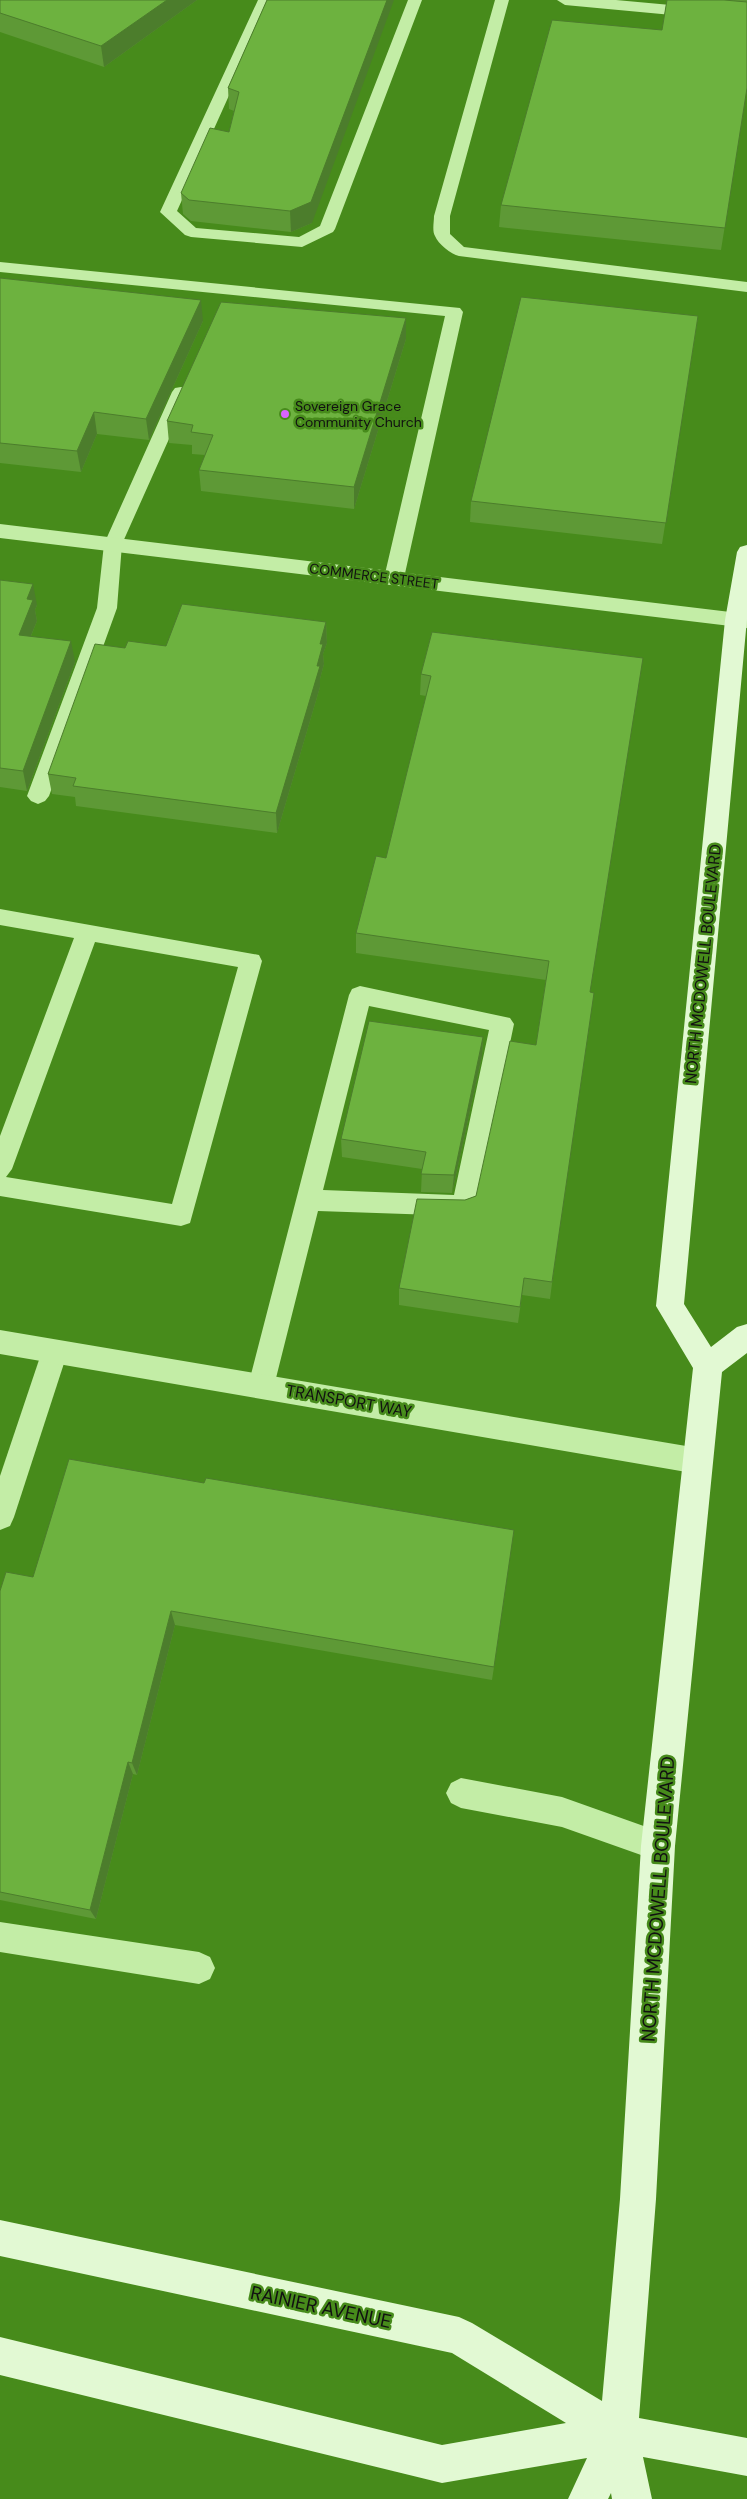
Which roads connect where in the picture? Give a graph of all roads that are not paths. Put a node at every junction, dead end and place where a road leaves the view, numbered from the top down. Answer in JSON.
{"nodes":[{"id":1,"x":265,"y":0,"type":"edge"},
{"id":2,"x":415,"y":0,"type":"edge"},
{"id":3,"x":502,"y":0,"type":"edge"},
{"id":4,"x":565,"y":0,"type":"edge"},
{"id":5,"x":618,"y":2,"type":"edge"},
{"id":6,"x":747,"y":17,"type":"edge"},
{"id":7,"x":0,"y":267,"type":"edge"},
{"id":8,"x":747,"y":287,"type":"edge"},
{"id":9,"x":227,"y":289,"type":"junction"},
{"id":10,"x":219,"y":307,"type":"edge"},
{"id":11,"x":186,"y":380,"type":"edge"},
{"id":12,"x":0,"y":531,"type":"edge"},
{"id":13,"x":113,"y":544,"type":"junction"},
{"id":14,"x":747,"y":552,"type":"edge"},
{"id":15,"x":394,"y":578,"type":"junction"},
{"id":16,"x":741,"y":620,"type":"edge"},
{"id":17,"x":38,"y":796,"type":"dead end"},
{"id":18,"x":0,"y":917,"type":"edge"},
{"id":19,"x":87,"y":932,"type":"junction"},
{"id":20,"x":0,"y":1169,"type":"edge"},
{"id":21,"x":0,"y":1186,"type":"edge"},
{"id":22,"x":308,"y":1200,"type":"junction"},
{"id":23,"x":747,"y":1336,"type":"edge"},
{"id":24,"x":0,"y":1342,"type":"edge"},
{"id":25,"x":55,"y":1351,"type":"junction"},
{"id":26,"x":708,"y":1366,"type":"junction"},
{"id":27,"x":261,"y":1386,"type":"junction"},
{"id":28,"x":698,"y":1460,"type":"junction"},
{"id":29,"x":0,"y":1517,"type":"edge"},
{"id":30,"x":461,"y":1794,"type":"dead end"},
{"id":31,"x":658,"y":1846,"type":"junction"},
{"id":32,"x":0,"y":1937,"type":"edge"},
{"id":33,"x":199,"y":1968,"type":"dead end"},
{"id":34,"x":0,"y":2238,"type":"edge"},
{"id":35,"x":0,"y":2356,"type":"edge"},
{"id":36,"x":619,"y":2434,"type":"junction"},
{"id":37,"x":747,"y":2457,"type":"edge"},
{"id":38,"x":588,"y":2499,"type":"edge"},
{"id":39,"x":632,"y":2499,"type":"edge"}],
"edges":[{"from":1,"to":2,"type":"lane"},
{"from":3,"to":8,"type":"lane"},
{"from":4,"to":5,"type":"street"},
{"from":5,"to":6,"type":"street"},
{"from":7,"to":9,"type":"lane"},
{"from":9,"to":10,"type":"lane"},
{"from":9,"to":15,"type":"lane"},
{"from":11,"to":13,"type":"lane"},
{"from":12,"to":13,"type":"street","name":"COMMERCE STREET"},
{"from":13,"to":15,"type":"street","name":"COMMERCE STREET"},
{"from":13,"to":17,"type":"lane"},
{"from":14,"to":16,"type":"main road","name":"NORTH MCDOWELL BOULEVARD"},
{"from":15,"to":16,"type":"street","name":"COMMERCE STREET"},
{"from":16,"to":26,"type":"main road","name":"NORTH MCDOWELL BOULEVARD"},
{"from":18,"to":19,"type":"lane"},
{"from":19,"to":20,"type":"lane"},
{"from":19,"to":21,"type":"lane"},
{"from":22,"to":22,"type":"lane"},
{"from":22,"to":27,"type":"lane"},
{"from":23,"to":26,"type":"main road"},
{"from":24,"to":25,"type":"street","name":"TRANSPORT WAY"},
{"from":25,"to":27,"type":"street","name":"TRANSPORT WAY"},
{"from":25,"to":29,"type":"lane"},
{"from":26,"to":28,"type":"main road","name":"NORTH MCDOWELL BOULEVARD"},
{"from":27,"to":28,"type":"street","name":"TRANSPORT WAY"},
{"from":28,"to":31,"type":"main road","name":"NORTH MCDOWELL BOULEVARD"},
{"from":30,"to":31,"type":"lane"},
{"from":31,"to":36,"type":"main road","name":"NORTH MCDOWELL BOULEVARD"},
{"from":32,"to":33,"type":"lane"},
{"from":34,"to":36,"type":"main road","name":"RAINIER AVENUE"},
{"from":35,"to":36,"type":"main road","name":"RAINIER AVENUE"},
{"from":36,"to":37,"type":"main road","name":"RAINIER AVENUE"},
{"from":36,"to":38,"type":"main road","name":"NORTH MCDOWELL BOULEVARD"},
{"from":36,"to":39,"type":"main road","name":"NORTH MCDOWELL BOULEVARD"}]}
